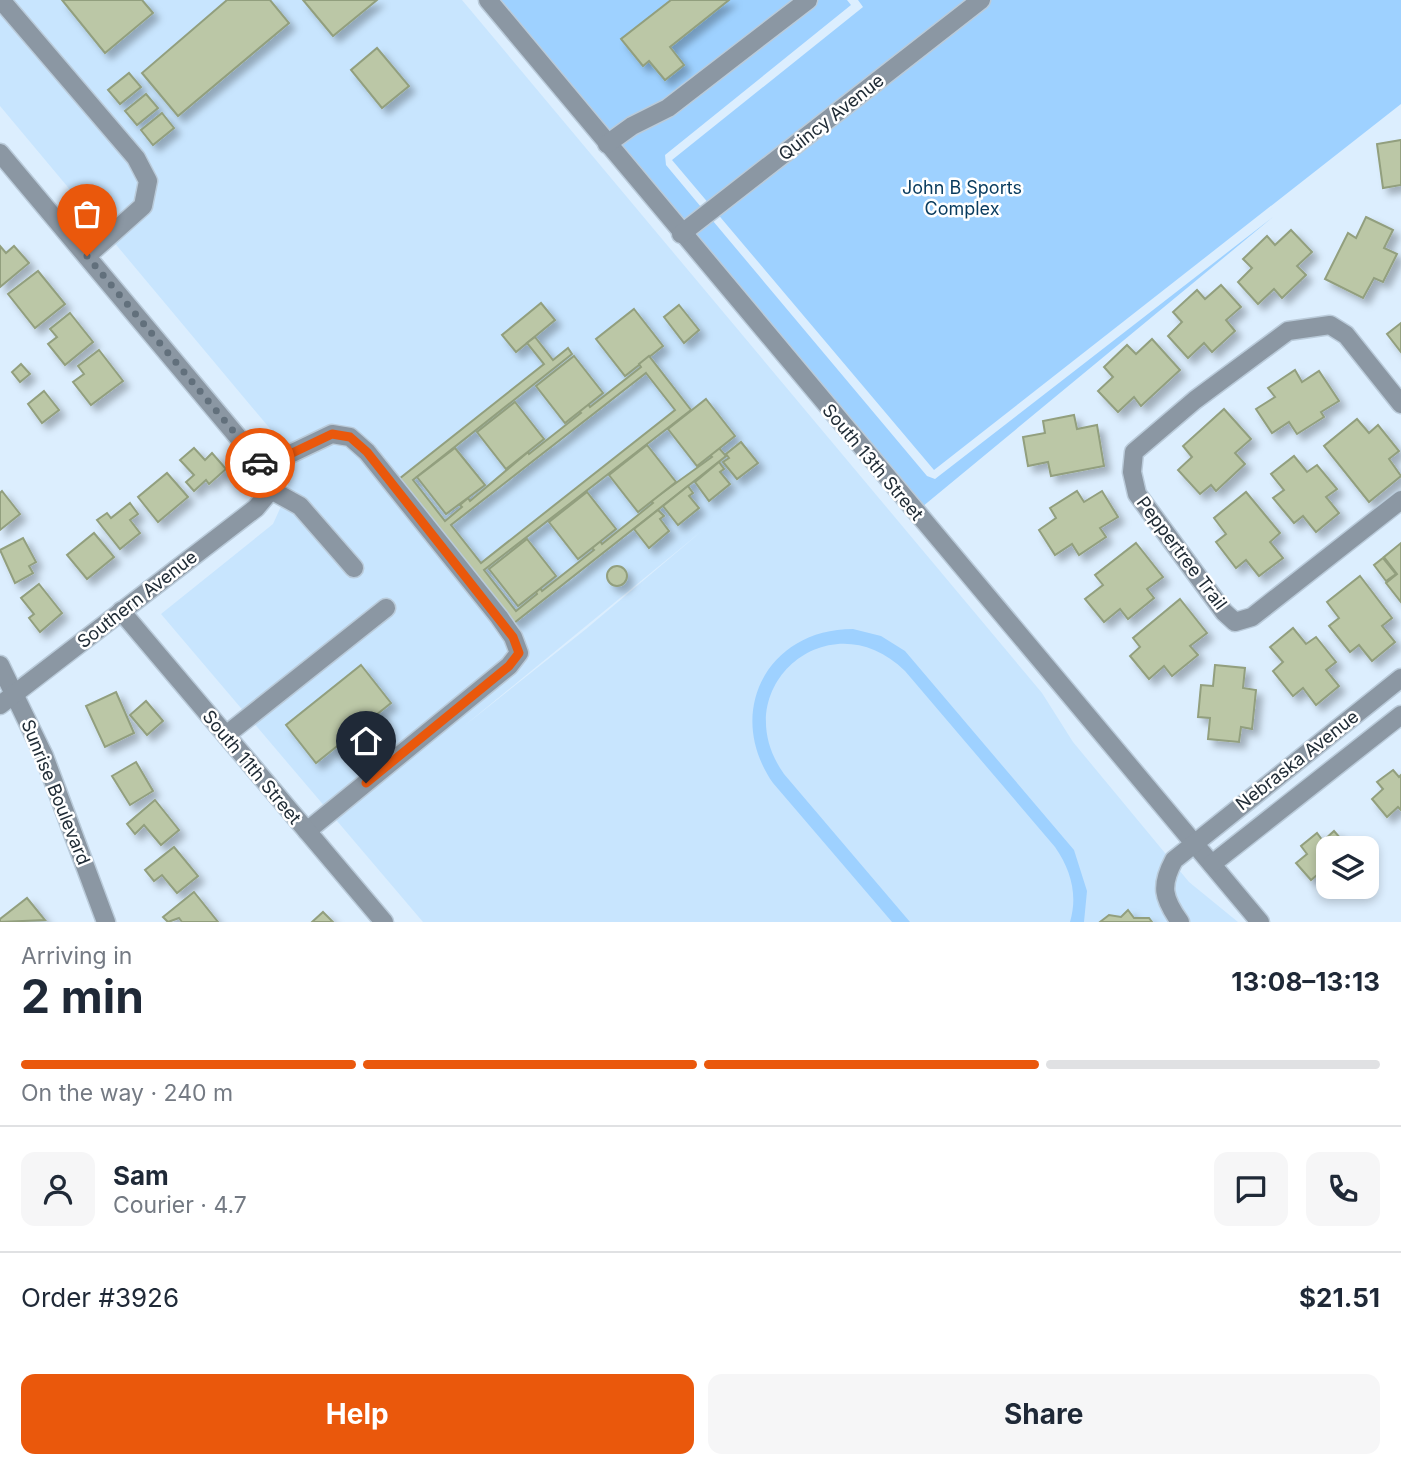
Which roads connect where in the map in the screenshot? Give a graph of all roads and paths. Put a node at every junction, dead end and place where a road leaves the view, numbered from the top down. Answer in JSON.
{"nodes":[{"id":1,"x":1,"y":0,"type":"edge"},
{"id":2,"x":488,"y":0,"type":"edge"},
{"id":3,"x":808,"y":0,"type":"edge"},
{"id":4,"x":981,"y":0,"type":"edge"},
{"id":5,"x":607,"y":144,"type":"junction"},
{"id":6,"x":0,"y":153,"type":"edge"},
{"id":7,"x":681,"y":234,"type":"junction"},
{"id":8,"x":87,"y":256,"type":"junction"},
{"id":9,"x":1401,"y":404,"type":"edge"},
{"id":10,"x":263,"y":467,"type":"junction"},
{"id":11,"x":271,"y":490,"type":"junction"},
{"id":12,"x":1401,"y":500,"type":"edge"},
{"id":13,"x":354,"y":568,"type":"dead end"},
{"id":14,"x":386,"y":608,"type":"dead end"},
{"id":15,"x":121,"y":611,"type":"junction"},
{"id":16,"x":0,"y":665,"type":"edge"},
{"id":17,"x":1401,"y":678,"type":"edge"},
{"id":18,"x":15,"y":693,"type":"junction"},
{"id":19,"x":0,"y":705,"type":"edge"},
{"id":20,"x":1401,"y":715,"type":"edge"},
{"id":21,"x":226,"y":735,"type":"junction"},
{"id":22,"x":1304,"y":755,"type":"junction"},
{"id":23,"x":1322,"y":778,"type":"junction"},
{"id":24,"x":307,"y":831,"type":"junction"},
{"id":25,"x":1194,"y":842,"type":"junction"},
{"id":26,"x":1212,"y":864,"type":"junction"},
{"id":27,"x":106,"y":922,"type":"edge"},
{"id":28,"x":384,"y":922,"type":"edge"},
{"id":29,"x":1180,"y":922,"type":"edge"},
{"id":30,"x":1260,"y":922,"type":"edge"}],
"edges":[{"from":1,"to":8,"type":"street"},
{"from":2,"to":5,"type":"street","name":"South 13th Street"},
{"from":3,"to":5,"type":"street"},
{"from":4,"to":7,"type":"street","name":"Quincy Avenue"},
{"from":5,"to":7,"type":"street","name":"South 13th Street"},
{"from":6,"to":8,"type":"street"},
{"from":7,"to":25,"type":"street","name":"South 13th Street"},
{"from":8,"to":10,"type":"street"},
{"from":9,"to":12,"type":"street","name":"Peppertree Trail"},
{"from":10,"to":11,"type":"street"},
{"from":10,"to":24,"type":"street"},
{"from":11,"to":13,"type":"street"},
{"from":11,"to":15,"type":"street","name":"Southern Avenue"},
{"from":14,"to":21,"type":"street"},
{"from":15,"to":18,"type":"street","name":"Southern Avenue"},
{"from":15,"to":21,"type":"street","name":"South 11th Street"},
{"from":16,"to":18,"type":"street","name":"Sunrise Boulevard"},
{"from":17,"to":22,"type":"street","name":"Nebraska Avenue"},
{"from":18,"to":19,"type":"street","name":"Southern Avenue"},
{"from":18,"to":27,"type":"street","name":"Sunrise Boulevard"},
{"from":20,"to":23,"type":"street","name":"Nebraska Avenue"},
{"from":21,"to":24,"type":"street","name":"South 11th Street"},
{"from":22,"to":23,"type":"street"},
{"from":22,"to":25,"type":"street","name":"Nebraska Avenue"},
{"from":23,"to":26,"type":"street","name":"Nebraska Avenue"},
{"from":24,"to":28,"type":"street","name":"South 11th Street"},
{"from":25,"to":26,"type":"street","name":"South 13th Street"},
{"from":25,"to":29,"type":"street","name":"Nebraska Avenue"},
{"from":26,"to":30,"type":"street","name":"South 13th Street"}]}
